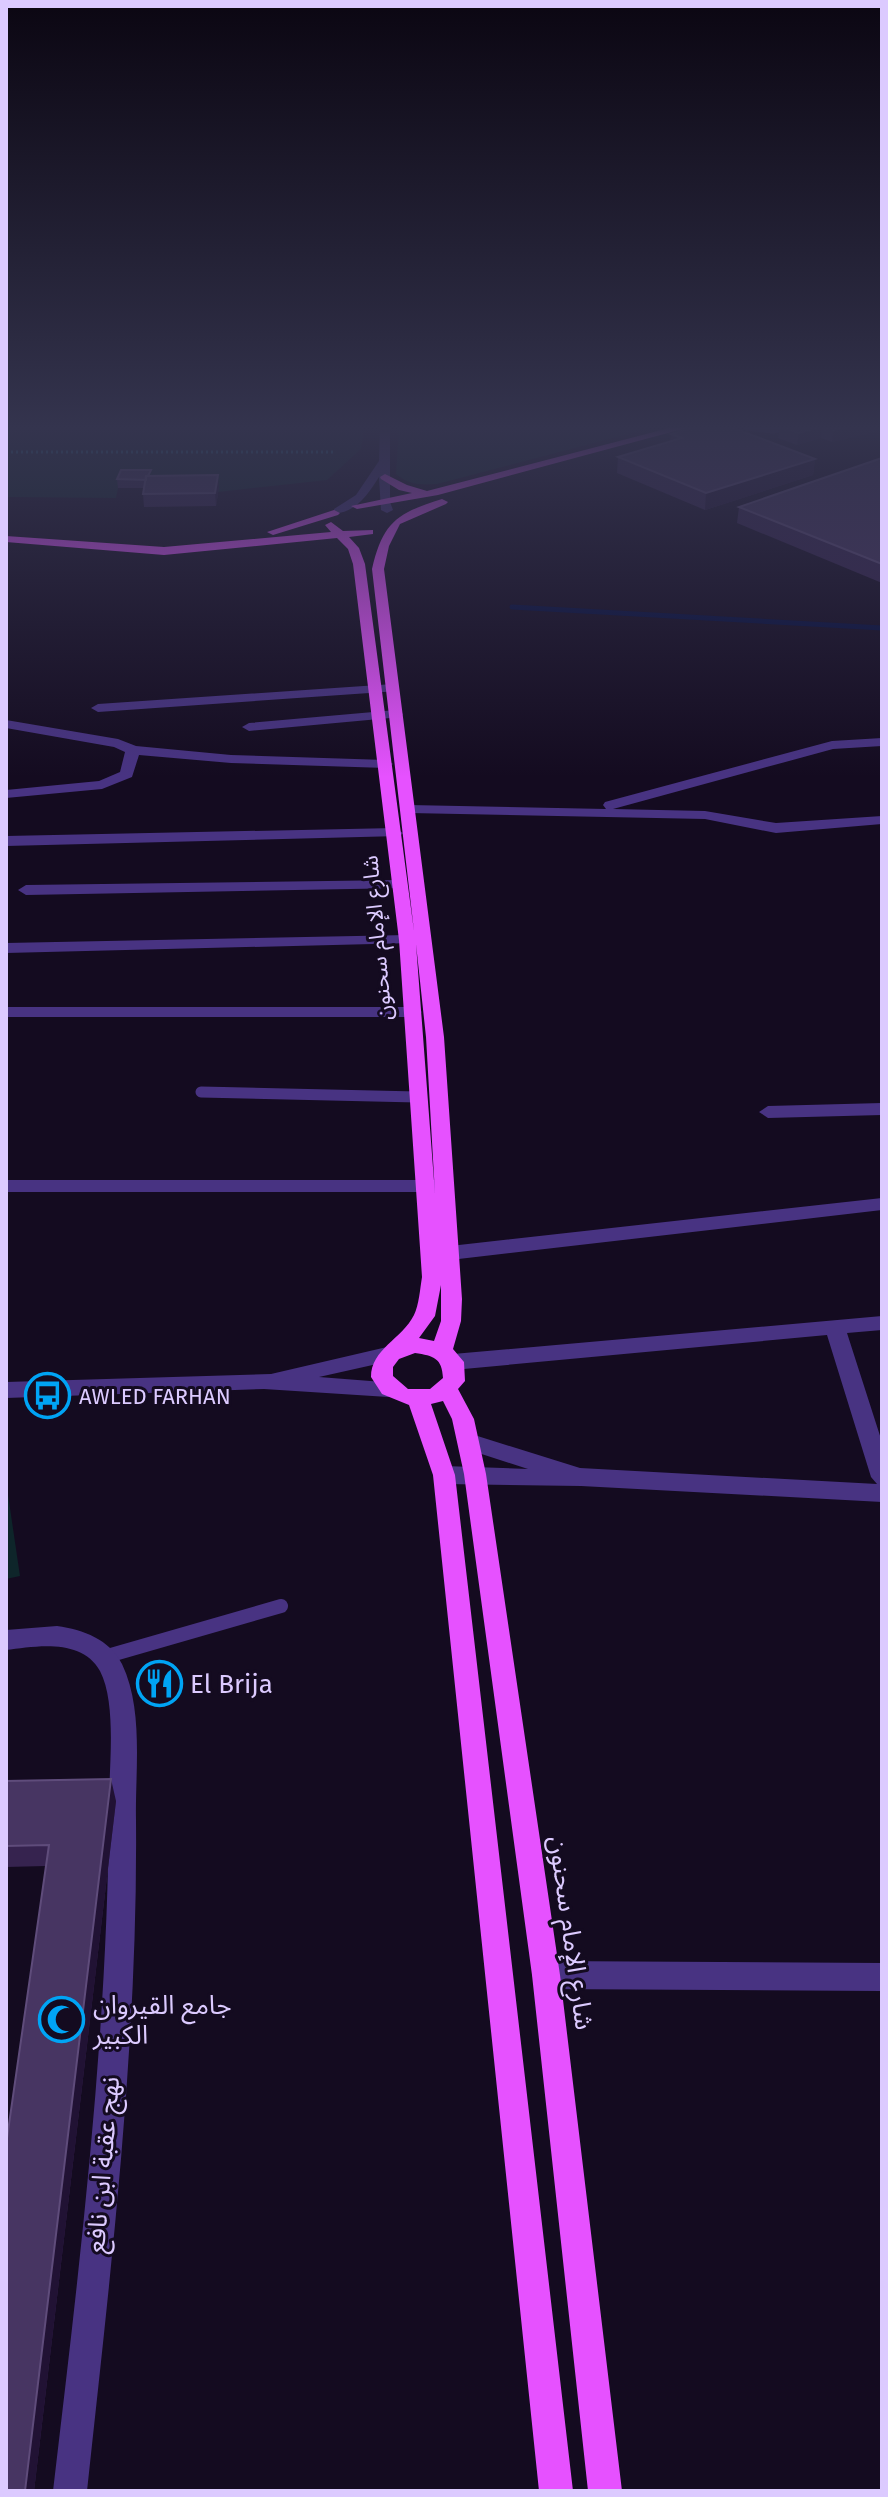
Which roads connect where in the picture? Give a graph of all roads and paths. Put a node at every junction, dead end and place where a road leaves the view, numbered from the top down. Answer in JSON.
{"nodes":[{"id":1,"x":66,"y":544,"type":"edge"},
{"id":2,"x":256,"y":544,"type":"edge"},
{"id":3,"x":302,"y":544,"type":"edge"},
{"id":4,"x":350,"y":544,"type":"edge"},
{"id":5,"x":384,"y":544,"type":"edge"},
{"id":6,"x":328,"y":548,"type":"dead end"},
{"id":7,"x":342,"y":553,"type":"dead end"},
{"id":8,"x":359,"y":564,"type":"junction"},
{"id":9,"x":385,"y":689,"type":"junction"},
{"id":10,"x":98,"y":708,"type":"dead end"},
{"id":11,"x":388,"y":715,"type":"junction"},
{"id":12,"x":6,"y":724,"type":"edge"},
{"id":13,"x":249,"y":727,"type":"dead end"},
{"id":14,"x":882,"y":742,"type":"edge"},
{"id":15,"x":133,"y":750,"type":"junction"},
{"id":16,"x":386,"y":764,"type":"junction"},
{"id":17,"x":6,"y":794,"type":"edge"},
{"id":18,"x":409,"y":809,"type":"junction"},
{"id":19,"x":586,"y":811,"type":"junction"},
{"id":20,"x":882,"y":820,"type":"edge"},
{"id":21,"x":395,"y":833,"type":"junction"},
{"id":22,"x":6,"y":841,"type":"edge"},
{"id":23,"x":400,"y":885,"type":"junction"},
{"id":24,"x":26,"y":890,"type":"dead end"},
{"id":25,"x":407,"y":940,"type":"junction"},
{"id":26,"x":6,"y":948,"type":"edge"},
{"id":27,"x":6,"y":1012,"type":"edge"},
{"id":28,"x":413,"y":1012,"type":"junction"},
{"id":29,"x":201,"y":1092,"type":"dead end"},
{"id":30,"x":417,"y":1097,"type":"junction"},
{"id":31,"x":882,"y":1109,"type":"edge"},
{"id":32,"x":768,"y":1112,"type":"dead end"},
{"id":33,"x":6,"y":1186,"type":"edge"},
{"id":34,"x":435,"y":1187,"type":"junction"},
{"id":35,"x":882,"y":1204,"type":"edge"},
{"id":36,"x":450,"y":1253,"type":"junction"},
{"id":37,"x":882,"y":1323,"type":"edge"},
{"id":38,"x":835,"y":1328,"type":"junction"},
{"id":39,"x":394,"y":1352,"type":"junction"},
{"id":40,"x":447,"y":1367,"type":"junction"},
{"id":41,"x":264,"y":1381,"type":"junction"},
{"id":42,"x":388,"y":1389,"type":"junction"},
{"id":43,"x":6,"y":1390,"type":"edge"},
{"id":44,"x":418,"y":1399,"type":"junction"},
{"id":45,"x":468,"y":1441,"type":"junction"},
{"id":46,"x":475,"y":1474,"type":"junction"},
{"id":47,"x":444,"y":1475,"type":"junction"},
{"id":48,"x":581,"y":1477,"type":"junction"},
{"id":49,"x":882,"y":1477,"type":"edge"},
{"id":50,"x":882,"y":1493,"type":"edge"},
{"id":51,"x":281,"y":1606,"type":"dead end"},
{"id":52,"x":6,"y":1640,"type":"edge"},
{"id":53,"x":104,"y":1657,"type":"junction"},
{"id":54,"x":546,"y":1975,"type":"junction"},
{"id":55,"x":882,"y":1977,"type":"edge"},
{"id":56,"x":70,"y":2491,"type":"edge"},
{"id":57,"x":556,"y":2491,"type":"edge"},
{"id":58,"x":605,"y":2491,"type":"edge"}],
"edges":[{"from":1,"to":2,"type":"main road"},
{"from":3,"to":6,"type":"main road"},
{"from":4,"to":8,"type":"main road","name":"شارع الإمام سحنون"},
{"from":5,"to":9,"type":"main road","name":"شارع الإمام سحنون"},
{"from":7,"to":8,"type":"main road"},
{"from":8,"to":9,"type":"main road","name":"شارع الإمام سحنون"},
{"from":9,"to":10,"type":"street"},
{"from":9,"to":11,"type":"main road","name":"شارع الإمام سحنون"},
{"from":11,"to":13,"type":"street"},
{"from":11,"to":16,"type":"main road","name":"شارع الإمام سحنون"},
{"from":11,"to":18,"type":"main road","name":"شارع الإمام سحنون"},
{"from":12,"to":15,"type":"street"},
{"from":14,"to":19,"type":"street"},
{"from":15,"to":16,"type":"street"},
{"from":15,"to":17,"type":"street"},
{"from":16,"to":21,"type":"main road","name":"شارع الإمام سحنون"},
{"from":18,"to":19,"type":"street"},
{"from":18,"to":34,"type":"main road","name":"شارع الإمام سحنون"},
{"from":19,"to":20,"type":"street"},
{"from":21,"to":22,"type":"street"},
{"from":21,"to":23,"type":"main road","name":"شارع الإمام سحنون"},
{"from":23,"to":24,"type":"street"},
{"from":23,"to":25,"type":"main road","name":"شارع الإمام سحنون"},
{"from":25,"to":26,"type":"street"},
{"from":25,"to":28,"type":"main road","name":"شارع الإمام سحنون"},
{"from":27,"to":28,"type":"street"},
{"from":28,"to":30,"type":"main road","name":"شارع الإمام سحنون"},
{"from":29,"to":30,"type":"lane"},
{"from":30,"to":34,"type":"main road","name":"شارع الإمام سحنون"},
{"from":31,"to":32,"type":"street"},
{"from":33,"to":34,"type":"street"},
{"from":34,"to":36,"type":"main road","name":"شارع الإمام سحنون"},
{"from":34,"to":39,"type":"main road","name":"شارع الإمام سحنون"},
{"from":35,"to":36,"type":"street"},
{"from":36,"to":40,"type":"main road","name":"شارع الإمام سحنون"},
{"from":37,"to":38,"type":"street"},
{"from":38,"to":40,"type":"street"},
{"from":38,"to":49,"type":"street"},
{"from":39,"to":40,"type":"main road"},
{"from":39,"to":41,"type":"street"},
{"from":39,"to":42,"type":"main road"},
{"from":40,"to":44,"type":"main road"},
{"from":40,"to":45,"type":"main road","name":"شارع الإمام سحنون"},
{"from":41,"to":42,"type":"street"},
{"from":41,"to":43,"type":"street"},
{"from":42,"to":44,"type":"main road"},
{"from":44,"to":47,"type":"main road"},
{"from":45,"to":46,"type":"main road","name":"شارع الإمام سحنون"},
{"from":45,"to":48,"type":"street"},
{"from":46,"to":47,"type":"street"},
{"from":46,"to":48,"type":"street"},
{"from":46,"to":54,"type":"main road","name":"شارع الإمام سحنون"},
{"from":47,"to":57,"type":"main road"},
{"from":48,"to":50,"type":"street"},
{"from":51,"to":53,"type":"lane"},
{"from":52,"to":53,"type":"street"},
{"from":53,"to":56,"type":"street","name":"نهج عقبة ابن نافع"},
{"from":54,"to":55,"type":"street"},
{"from":54,"to":58,"type":"main road","name":"شارع الإمام سحنون"}]}
